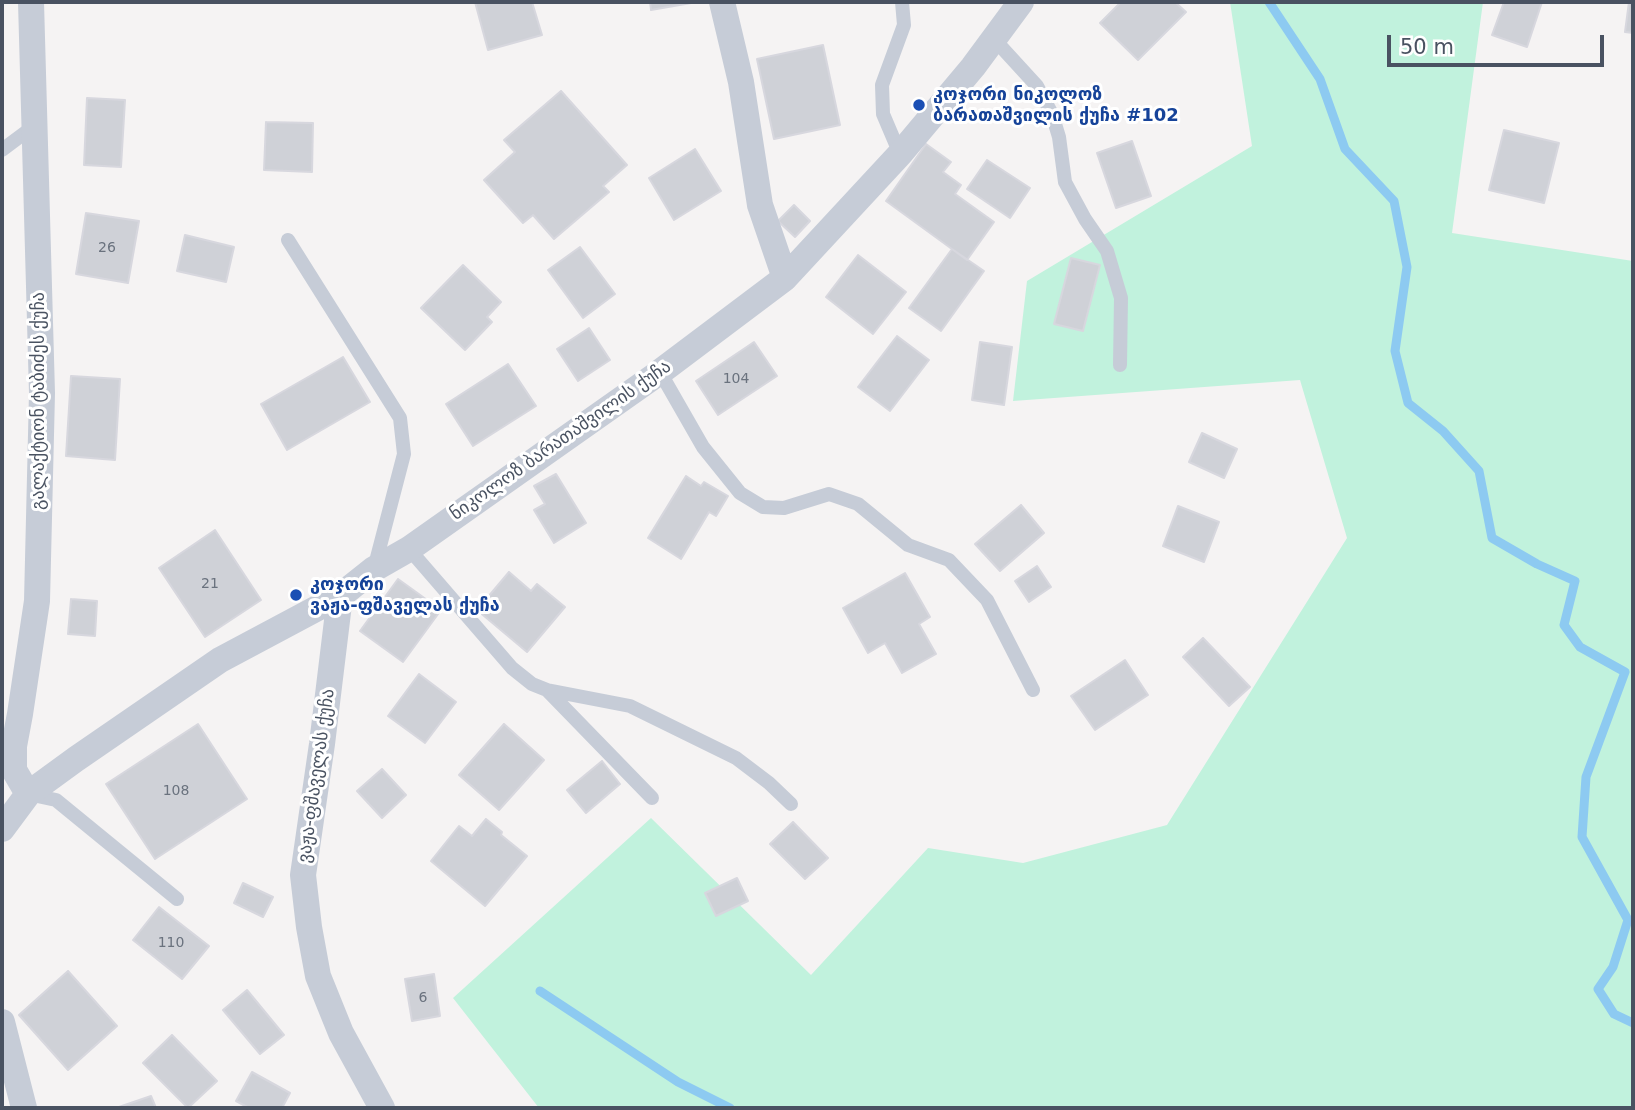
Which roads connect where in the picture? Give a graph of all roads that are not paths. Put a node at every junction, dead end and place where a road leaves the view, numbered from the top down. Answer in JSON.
{"nodes":[{"id":1,"x":32,"y":2,"type":"edge"},
{"id":2,"x":722,"y":2,"type":"edge"},
{"id":3,"x":902,"y":2,"type":"edge"},
{"id":4,"x":1021,"y":2,"type":"edge"},
{"id":5,"x":994,"y":39,"type":"junction"},
{"id":6,"x":34,"y":126,"type":"junction"},
{"id":7,"x":2,"y":150,"type":"edge"},
{"id":8,"x":900,"y":154,"type":"junction"},
{"id":9,"x":288,"y":240,"type":"dead end"},
{"id":10,"x":785,"y":278,"type":"junction"},
{"id":11,"x":1120,"y":365,"type":"dead end"},
{"id":12,"x":660,"y":372,"type":"junction"},
{"id":13,"x":409,"y":549,"type":"junction"},
{"id":14,"x":374,"y":569,"type":"junction"},
{"id":15,"x":340,"y":596,"type":"junction"},
{"id":16,"x":547,"y":690,"type":"junction"},
{"id":17,"x":1033,"y":690,"type":"dead end"},
{"id":18,"x":28,"y":794,"type":"junction"},
{"id":19,"x":652,"y":798,"type":"dead end"},
{"id":20,"x":791,"y":804,"type":"dead end"},
{"id":21,"x":2,"y":829,"type":"edge"},
{"id":22,"x":177,"y":899,"type":"dead end"},
{"id":23,"x":2,"y":1022,"type":"edge"},
{"id":24,"x":24,"y":1108,"type":"edge"},
{"id":25,"x":382,"y":1108,"type":"edge"}],
"edges":[{"from":1,"to":6,"type":"street","name":"გალაქტიონ ტაბიძეს ქუჩა"},
{"from":2,"to":10,"type":"street"},
{"from":3,"to":8,"type":"lane"},
{"from":4,"to":5,"type":"street","name":"ნიკოლოზ ბარათაშვილის ქუჩა"},
{"from":5,"to":8,"type":"street","name":"ნიკოლოზ ბარათაშვილის ქუჩა"},
{"from":5,"to":11,"type":"lane"},
{"from":6,"to":7,"type":"lane"},
{"from":6,"to":18,"type":"street","name":"გალაქტიონ ტაბიძეს ქუჩა"},
{"from":8,"to":10,"type":"street","name":"ნიკოლოზ ბარათაშვილის ქუჩა"},
{"from":9,"to":14,"type":"lane"},
{"from":10,"to":12,"type":"street","name":"ნიკოლოზ ბარათაშვილის ქუჩა"},
{"from":12,"to":13,"type":"street","name":"ნიკოლოზ ბარათაშვილის ქუჩა"},
{"from":12,"to":17,"type":"lane"},
{"from":13,"to":14,"type":"street","name":"ნიკოლოზ ბარათაშვილის ქუჩა"},
{"from":13,"to":16,"type":"lane"},
{"from":14,"to":15,"type":"street","name":"ნიკოლოზ ბარათაშვილის ქუჩა"},
{"from":15,"to":18,"type":"street","name":"ნიკოლოზ ბარათაშვილის ქუჩა"},
{"from":15,"to":25,"type":"street","name":"ვაჟა-ფშაველას ქუჩა"},
{"from":16,"to":19,"type":"lane"},
{"from":16,"to":20,"type":"lane"},
{"from":18,"to":21,"type":"street","name":"ნიკოლოზ ბარათაშვილის ქუჩა"},
{"from":18,"to":22,"type":"lane"},
{"from":23,"to":24,"type":"street"}]}
